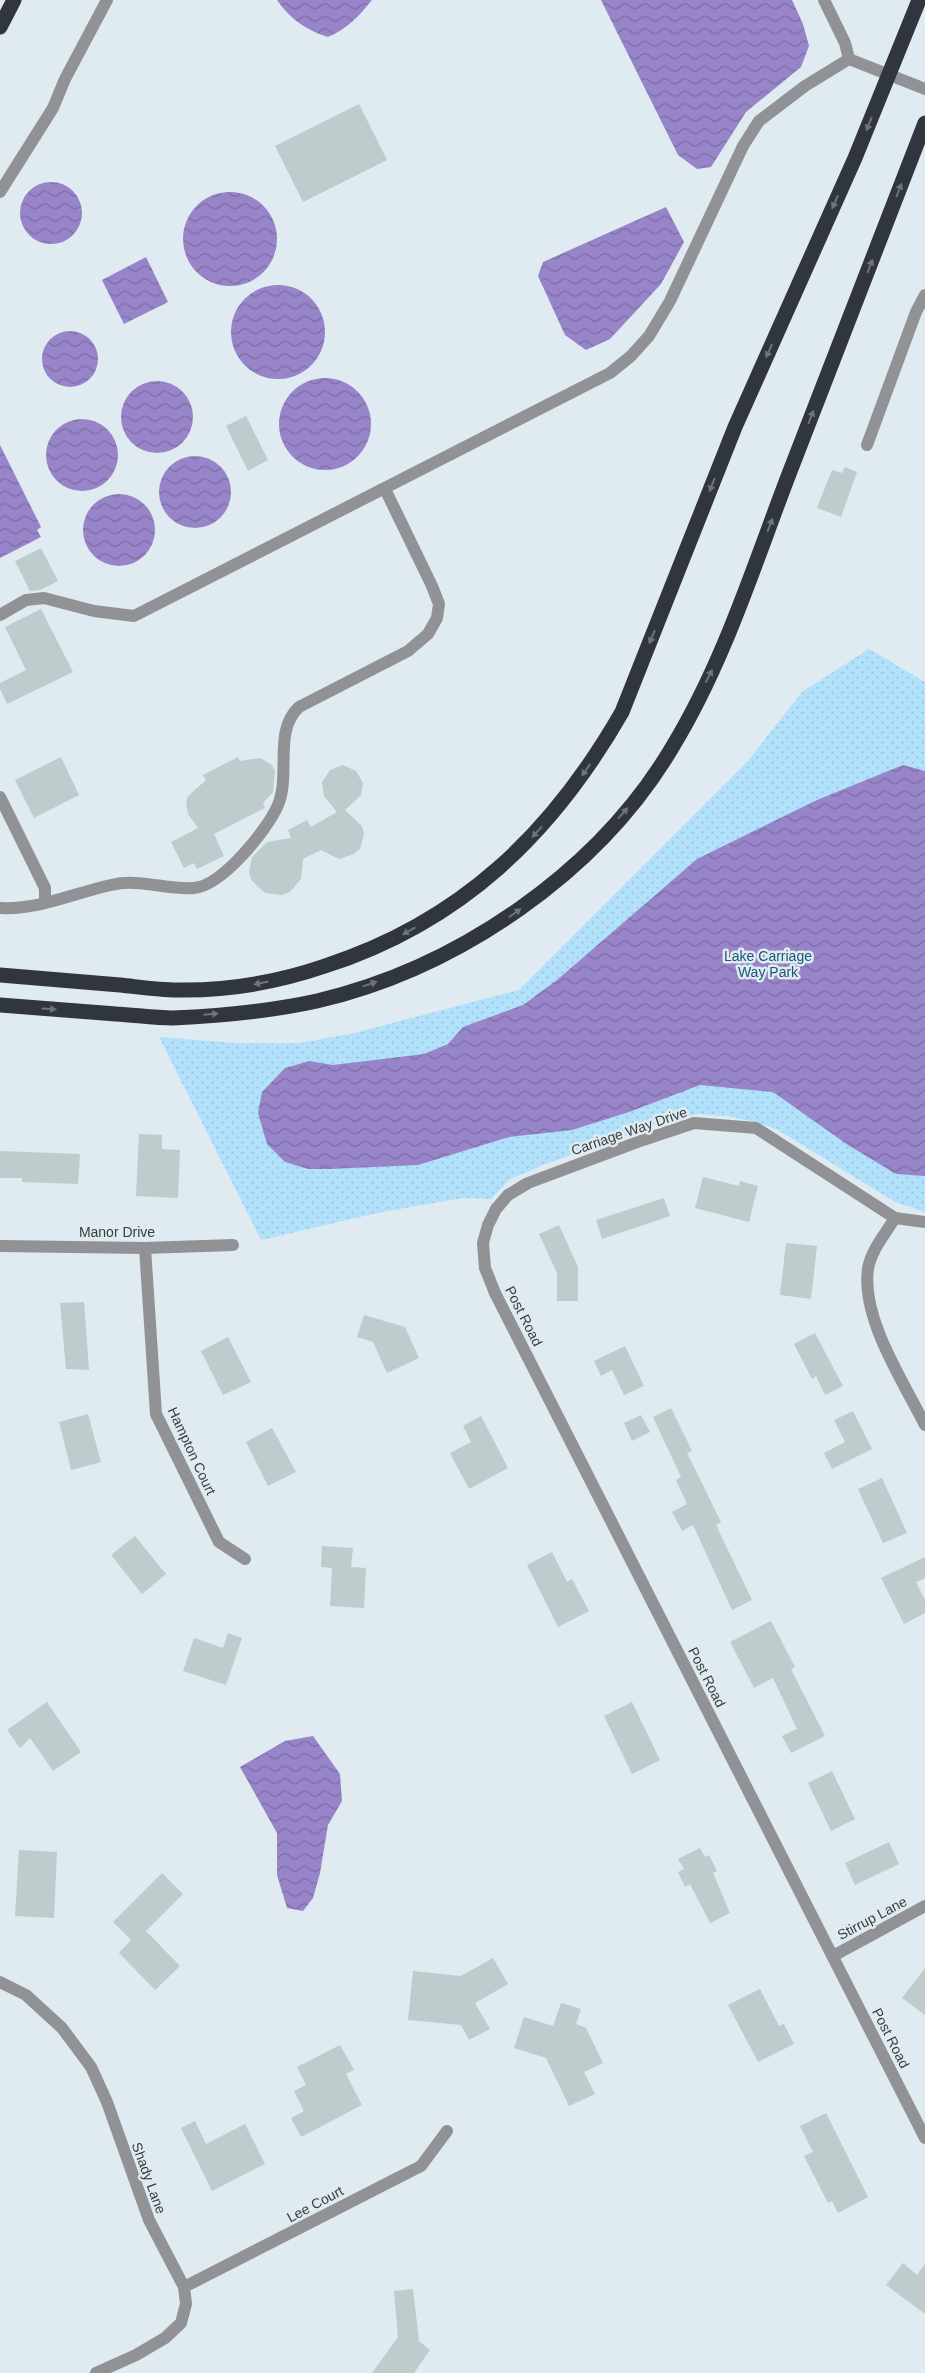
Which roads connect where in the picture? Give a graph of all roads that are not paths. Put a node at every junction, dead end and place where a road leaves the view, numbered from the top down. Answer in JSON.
{"nodes":[{"id":1,"x":14,"y":0,"type":"edge"},
{"id":2,"x":108,"y":0,"type":"edge"},
{"id":3,"x":824,"y":0,"type":"edge"},
{"id":4,"x":919,"y":0,"type":"edge"},
{"id":5,"x":925,"y":11,"type":"edge"},
{"id":6,"x":0,"y":27,"type":"edge"},
{"id":7,"x":849,"y":59,"type":"junction"},
{"id":8,"x":893,"y":63,"type":"junction"},
{"id":9,"x":925,"y":89,"type":"edge"},
{"id":10,"x":925,"y":123,"type":"edge"},
{"id":11,"x":0,"y":192,"type":"edge"},
{"id":12,"x":925,"y":295,"type":"edge"},
{"id":13,"x":867,"y":445,"type":"dead end"},
{"id":14,"x":385,"y":489,"type":"junction"},
{"id":15,"x":0,"y":615,"type":"edge"},
{"id":16,"x":0,"y":797,"type":"edge"},
{"id":17,"x":45,"y":903,"type":"junction"},
{"id":18,"x":0,"y":908,"type":"edge"},
{"id":19,"x":0,"y":975,"type":"edge"},
{"id":20,"x":0,"y":1005,"type":"edge"},
{"id":21,"x":895,"y":1218,"type":"junction"},
{"id":22,"x":925,"y":1222,"type":"edge"},
{"id":23,"x":488,"y":1224,"type":"joint"},
{"id":24,"x":233,"y":1245,"type":"dead end"},
{"id":25,"x":0,"y":1246,"type":"edge"},
{"id":26,"x":145,"y":1248,"type":"junction"},
{"id":27,"x":925,"y":1424,"type":"edge"},
{"id":28,"x":245,"y":1559,"type":"dead end"},
{"id":29,"x":925,"y":1906,"type":"edge"},
{"id":30,"x":832,"y":1956,"type":"junction"},
{"id":31,"x":0,"y":1982,"type":"edge"},
{"id":32,"x":447,"y":2130,"type":"dead end"},
{"id":33,"x":925,"y":2138,"type":"edge"},
{"id":34,"x":184,"y":2287,"type":"junction"},
{"id":35,"x":96,"y":2373,"type":"edge"}],
"edges":[{"from":1,"to":6,"type":"highway"},
{"from":2,"to":11,"type":"street"},
{"from":3,"to":7,"type":"street"},
{"from":4,"to":8,"type":"highway"},
{"from":5,"to":8,"type":"highway"},
{"from":7,"to":9,"type":"street"},
{"from":7,"to":14,"type":"street"},
{"from":8,"to":19,"type":"highway","one_way":true},
{"from":20,"to":10,"type":"highway","one_way":true},
{"from":12,"to":13,"type":"street"},
{"from":14,"to":15,"type":"street"},
{"from":14,"to":17,"type":"street"},
{"from":16,"to":17,"type":"street"},
{"from":17,"to":18,"type":"street"},
{"from":21,"to":22,"type":"street","name":"Carriage Way Drive"},
{"from":21,"to":23,"type":"street","name":"Carriage Way Drive"},
{"from":21,"to":27,"type":"street"},
{"from":23,"to":30,"type":"street","name":"Post Road"},
{"from":24,"to":26,"type":"street","name":"Manor Drive"},
{"from":25,"to":26,"type":"street","name":"Manor Drive"},
{"from":26,"to":28,"type":"street","name":"Hampton Court"},
{"from":29,"to":30,"type":"street","name":"Stirrup Lane"},
{"from":30,"to":33,"type":"street","name":"Post Road"},
{"from":31,"to":34,"type":"street","name":"Shady Lane"},
{"from":32,"to":34,"type":"street","name":"Lee Court"},
{"from":34,"to":35,"type":"street","name":"Shady Lane"}]}
